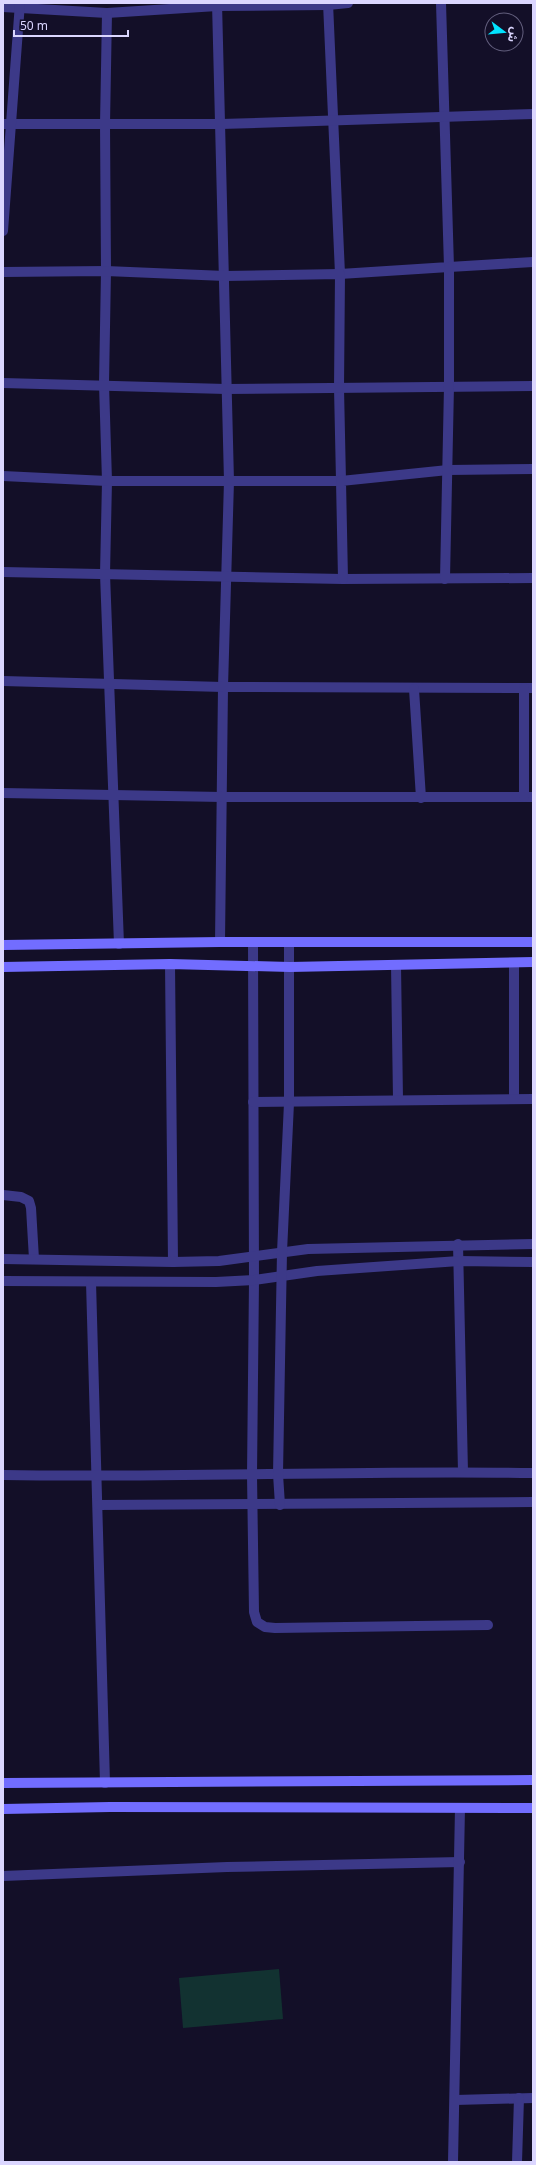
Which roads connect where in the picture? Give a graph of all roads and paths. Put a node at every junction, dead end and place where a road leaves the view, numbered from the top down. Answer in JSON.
{"nodes":[{"id":1,"x":348,"y":3,"type":"edge"},
{"id":2,"x":441,"y":3,"type":"edge"},
{"id":3,"x":328,"y":4,"type":"edge"},
{"id":4,"x":217,"y":5,"type":"edge"},
{"id":5,"x":20,"y":6,"type":"edge"},
{"id":6,"x":3,"y":7,"type":"edge"},
{"id":7,"x":107,"y":13,"type":"junction"},
{"id":8,"x":533,"y":114,"type":"edge"},
{"id":9,"x":444,"y":115,"type":"junction"},
{"id":10,"x":333,"y":119,"type":"junction"},
{"id":11,"x":7,"y":124,"type":"edge"},
{"id":12,"x":105,"y":124,"type":"junction"},
{"id":13,"x":221,"y":124,"type":"junction"},
{"id":14,"x":3,"y":231,"type":"edge"},
{"id":15,"x":533,"y":262,"type":"edge"},
{"id":16,"x":449,"y":268,"type":"junction"},
{"id":17,"x":106,"y":271,"type":"junction"},
{"id":18,"x":3,"y":272,"type":"edge"},
{"id":19,"x":340,"y":274,"type":"junction"},
{"id":20,"x":225,"y":276,"type":"junction"},
{"id":21,"x":3,"y":382,"type":"edge"},
{"id":22,"x":104,"y":384,"type":"junction"},
{"id":23,"x":449,"y":386,"type":"junction"},
{"id":24,"x":533,"y":386,"type":"edge"},
{"id":25,"x":339,"y":388,"type":"junction"},
{"id":26,"x":226,"y":389,"type":"junction"},
{"id":27,"x":533,"y":469,"type":"edge"},
{"id":28,"x":448,"y":470,"type":"junction"},
{"id":29,"x":3,"y":476,"type":"edge"},
{"id":30,"x":107,"y":481,"type":"junction"},
{"id":31,"x":229,"y":481,"type":"junction"},
{"id":32,"x":342,"y":481,"type":"junction"},
{"id":33,"x":3,"y":572,"type":"edge"},
{"id":34,"x":105,"y":574,"type":"junction"},
{"id":35,"x":227,"y":575,"type":"junction"},
{"id":36,"x":533,"y":578,"type":"edge"},
{"id":37,"x":342,"y":579,"type":"junction"},
{"id":38,"x":445,"y":579,"type":"junction"},
{"id":39,"x":3,"y":681,"type":"edge"},
{"id":40,"x":110,"y":685,"type":"junction"},
{"id":41,"x":223,"y":687,"type":"junction"},
{"id":42,"x":529,"y":688,"type":"edge"},
{"id":43,"x":414,"y":689,"type":"junction"},
{"id":44,"x":3,"y":793,"type":"edge"},
{"id":45,"x":112,"y":794,"type":"junction"},
{"id":46,"x":222,"y":797,"type":"junction"},
{"id":47,"x":529,"y":797,"type":"edge"},
{"id":48,"x":421,"y":798,"type":"junction"},
{"id":49,"x":220,"y":942,"type":"junction"},
{"id":50,"x":253,"y":942,"type":"junction"},
{"id":51,"x":289,"y":942,"type":"junction"},
{"id":52,"x":533,"y":942,"type":"edge"},
{"id":53,"x":119,"y":944,"type":"junction"},
{"id":54,"x":3,"y":945,"type":"edge"},
{"id":55,"x":533,"y":962,"type":"edge"},
{"id":56,"x":514,"y":963,"type":"junction"},
{"id":57,"x":170,"y":964,"type":"junction"},
{"id":58,"x":396,"y":965,"type":"junction"},
{"id":59,"x":253,"y":966,"type":"junction"},
{"id":60,"x":290,"y":967,"type":"junction"},
{"id":61,"x":3,"y":968,"type":"edge"},
{"id":62,"x":398,"y":1099,"type":"junction"},
{"id":63,"x":514,"y":1099,"type":"junction"},
{"id":64,"x":533,"y":1099,"type":"edge"},
{"id":65,"x":253,"y":1102,"type":"junction"},
{"id":66,"x":289,"y":1103,"type":"junction"},
{"id":67,"x":3,"y":1196,"type":"edge"},
{"id":68,"x":458,"y":1244,"type":"junction"},
{"id":69,"x":533,"y":1244,"type":"edge"},
{"id":70,"x":282,"y":1252,"type":"junction"},
{"id":71,"x":253,"y":1256,"type":"junction"},
{"id":72,"x":3,"y":1259,"type":"edge"},
{"id":73,"x":34,"y":1260,"type":"junction"},
{"id":74,"x":459,"y":1261,"type":"junction"},
{"id":75,"x":173,"y":1262,"type":"junction"},
{"id":76,"x":533,"y":1262,"type":"edge"},
{"id":77,"x":282,"y":1276,"type":"junction"},
{"id":78,"x":254,"y":1280,"type":"junction"},
{"id":79,"x":3,"y":1281,"type":"edge"},
{"id":80,"x":91,"y":1282,"type":"junction"},
{"id":81,"x":463,"y":1472,"type":"junction"},
{"id":82,"x":533,"y":1473,"type":"edge"},
{"id":83,"x":278,"y":1474,"type":"junction"},
{"id":84,"x":3,"y":1475,"type":"edge"},
{"id":85,"x":252,"y":1475,"type":"junction"},
{"id":86,"x":97,"y":1476,"type":"junction"},
{"id":87,"x":533,"y":1502,"type":"edge"},
{"id":88,"x":98,"y":1505,"type":"junction"},
{"id":89,"x":252,"y":1505,"type":"junction"},
{"id":90,"x":280,"y":1505,"type":"junction"},
{"id":91,"x":488,"y":1625,"type":"dead end"},
{"id":92,"x":533,"y":1780,"type":"edge"},
{"id":93,"x":3,"y":1783,"type":"edge"},
{"id":94,"x":105,"y":1783,"type":"junction"},
{"id":95,"x":460,"y":1808,"type":"junction"},
{"id":96,"x":533,"y":1808,"type":"edge"},
{"id":97,"x":3,"y":1809,"type":"edge"},
{"id":98,"x":460,"y":1862,"type":"junction"},
{"id":99,"x":3,"y":1876,"type":"edge"},
{"id":100,"x":519,"y":2098,"type":"junction"},
{"id":101,"x":533,"y":2098,"type":"edge"},
{"id":102,"x":455,"y":2100,"type":"junction"},
{"id":103,"x":453,"y":2162,"type":"edge"},
{"id":104,"x":517,"y":2162,"type":"edge"}],
"edges":[{"from":1,"to":3,"type":"street"},
{"from":2,"to":9,"type":"street"},
{"from":3,"to":4,"type":"street"},
{"from":3,"to":10,"type":"street"},
{"from":4,"to":7,"type":"street"},
{"from":4,"to":13,"type":"street"},
{"from":5,"to":6,"type":"street"},
{"from":5,"to":7,"type":"street"},
{"from":5,"to":11,"type":"street"},
{"from":7,"to":12,"type":"street"},
{"from":8,"to":9,"type":"street"},
{"from":9,"to":10,"type":"street"},
{"from":9,"to":16,"type":"street"},
{"from":10,"to":13,"type":"street"},
{"from":10,"to":19,"type":"street"},
{"from":11,"to":12,"type":"street"},
{"from":11,"to":14,"type":"street"},
{"from":12,"to":13,"type":"street"},
{"from":12,"to":17,"type":"street"},
{"from":13,"to":20,"type":"street"},
{"from":15,"to":16,"type":"street"},
{"from":16,"to":19,"type":"street"},
{"from":16,"to":23,"type":"street"},
{"from":17,"to":18,"type":"street"},
{"from":17,"to":20,"type":"street"},
{"from":17,"to":22,"type":"street"},
{"from":19,"to":20,"type":"street"},
{"from":19,"to":25,"type":"street"},
{"from":20,"to":26,"type":"street"},
{"from":21,"to":22,"type":"street"},
{"from":22,"to":26,"type":"street"},
{"from":22,"to":30,"type":"street"},
{"from":23,"to":24,"type":"street"},
{"from":23,"to":25,"type":"street"},
{"from":23,"to":28,"type":"street"},
{"from":25,"to":26,"type":"street"},
{"from":25,"to":32,"type":"street"},
{"from":26,"to":31,"type":"street"},
{"from":27,"to":28,"type":"street"},
{"from":28,"to":32,"type":"street"},
{"from":28,"to":38,"type":"street"},
{"from":29,"to":30,"type":"street"},
{"from":30,"to":31,"type":"street"},
{"from":30,"to":34,"type":"street"},
{"from":31,"to":32,"type":"street"},
{"from":31,"to":35,"type":"street"},
{"from":32,"to":37,"type":"street"},
{"from":33,"to":34,"type":"street"},
{"from":34,"to":35,"type":"street"},
{"from":34,"to":40,"type":"street"},
{"from":35,"to":37,"type":"street"},
{"from":35,"to":41,"type":"street"},
{"from":36,"to":38,"type":"street"},
{"from":37,"to":38,"type":"street"},
{"from":39,"to":40,"type":"street"},
{"from":40,"to":41,"type":"street"},
{"from":40,"to":45,"type":"street"},
{"from":41,"to":43,"type":"street"},
{"from":41,"to":46,"type":"street"},
{"from":42,"to":43,"type":"street"},
{"from":42,"to":47,"type":"street"},
{"from":43,"to":48,"type":"street"},
{"from":44,"to":45,"type":"street"},
{"from":45,"to":46,"type":"street"},
{"from":45,"to":53,"type":"street"},
{"from":46,"to":48,"type":"street"},
{"from":46,"to":49,"type":"street"},
{"from":47,"to":48,"type":"street"},
{"from":49,"to":50,"type":"main road"},
{"from":49,"to":53,"type":"main road"},
{"from":50,"to":51,"type":"main road"},
{"from":50,"to":59,"type":"street"},
{"from":51,"to":52,"type":"main road"},
{"from":51,"to":60,"type":"street"},
{"from":53,"to":54,"type":"main road"},
{"from":55,"to":56,"type":"main road"},
{"from":56,"to":58,"type":"main road"},
{"from":56,"to":63,"type":"street"},
{"from":57,"to":59,"type":"main road"},
{"from":57,"to":61,"type":"main road"},
{"from":57,"to":75,"type":"street"},
{"from":58,"to":60,"type":"main road"},
{"from":58,"to":62,"type":"street"},
{"from":59,"to":60,"type":"main road"},
{"from":59,"to":65,"type":"street"},
{"from":60,"to":66,"type":"street"},
{"from":62,"to":63,"type":"street"},
{"from":62,"to":66,"type":"street"},
{"from":63,"to":64,"type":"street"},
{"from":65,"to":66,"type":"street"},
{"from":65,"to":71,"type":"street"},
{"from":66,"to":70,"type":"street"},
{"from":67,"to":73,"type":"street"},
{"from":68,"to":69,"type":"street"},
{"from":68,"to":70,"type":"street"},
{"from":68,"to":74,"type":"street"},
{"from":70,"to":71,"type":"street"},
{"from":70,"to":77,"type":"street"},
{"from":71,"to":75,"type":"street"},
{"from":71,"to":78,"type":"street"},
{"from":72,"to":73,"type":"street"},
{"from":73,"to":75,"type":"street"},
{"from":74,"to":76,"type":"street"},
{"from":74,"to":77,"type":"street"},
{"from":74,"to":81,"type":"street"},
{"from":77,"to":78,"type":"street"},
{"from":77,"to":83,"type":"street"},
{"from":78,"to":80,"type":"street"},
{"from":78,"to":85,"type":"street"},
{"from":79,"to":80,"type":"street"},
{"from":80,"to":86,"type":"street"},
{"from":81,"to":82,"type":"street"},
{"from":81,"to":83,"type":"street"},
{"from":83,"to":85,"type":"street"},
{"from":83,"to":90,"type":"street"},
{"from":84,"to":86,"type":"street"},
{"from":85,"to":86,"type":"street"},
{"from":85,"to":89,"type":"street"},
{"from":86,"to":88,"type":"street"},
{"from":87,"to":90,"type":"street"},
{"from":88,"to":89,"type":"street"},
{"from":88,"to":94,"type":"street"},
{"from":89,"to":90,"type":"street"},
{"from":89,"to":91,"type":"street"},
{"from":92,"to":94,"type":"main road"},
{"from":93,"to":94,"type":"main road"},
{"from":95,"to":96,"type":"main road"},
{"from":95,"to":97,"type":"main road"},
{"from":95,"to":98,"type":"street"},
{"from":98,"to":99,"type":"street"},
{"from":98,"to":102,"type":"street"},
{"from":100,"to":101,"type":"street"},
{"from":100,"to":102,"type":"street"},
{"from":100,"to":104,"type":"street"},
{"from":102,"to":103,"type":"street"}]}
